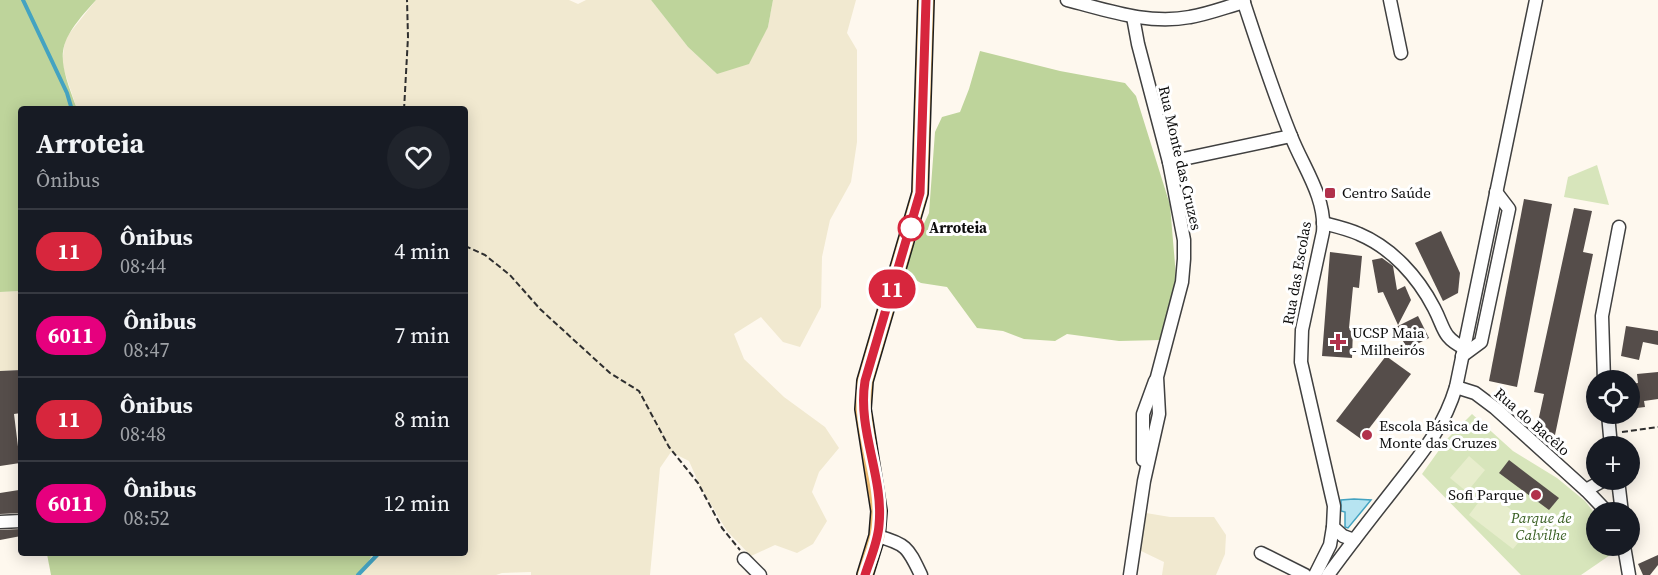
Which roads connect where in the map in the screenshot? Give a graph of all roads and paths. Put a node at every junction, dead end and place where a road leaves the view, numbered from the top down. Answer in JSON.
{"nodes":[{"id":1,"x":407,"y":0,"type":"edge"},
{"id":2,"x":926,"y":0,"type":"edge"},
{"id":3,"x":1067,"y":0,"type":"edge"},
{"id":4,"x":1390,"y":0,"type":"edge"},
{"id":5,"x":1536,"y":0,"type":"edge"},
{"id":6,"x":1243,"y":1,"type":"edge"},
{"id":7,"x":1133,"y":17,"type":"junction"},
{"id":8,"x":1401,"y":52,"type":"dead end"},
{"id":9,"x":404,"y":106,"type":"edge"},
{"id":10,"x":1291,"y":136,"type":"junction"},
{"id":11,"x":1169,"y":162,"type":"junction"},
{"id":12,"x":1323,"y":223,"type":"junction"},
{"id":13,"x":1619,"y":227,"type":"dead end"},
{"id":14,"x":468,"y":247,"type":"edge"},
{"id":15,"x":1463,"y":352,"type":"junction"},
{"id":16,"x":1604,"y":370,"type":"edge"},
{"id":17,"x":1456,"y":387,"type":"junction"},
{"id":18,"x":1609,"y":424,"type":"edge"},
{"id":19,"x":1658,"y":427,"type":"edge"},
{"id":20,"x":1610,"y":433,"type":"junction"},
{"id":21,"x":1610,"y":436,"type":"edge"},
{"id":22,"x":1586,"y":489,"type":"edge"},
{"id":23,"x":1587,"y":490,"type":"edge"},
{"id":24,"x":1598,"y":502,"type":"edge"},
{"id":25,"x":18,"y":521,"type":"edge"},
{"id":26,"x":0,"y":522,"type":"edge"},
{"id":27,"x":1333,"y":527,"type":"junction"},
{"id":28,"x":877,"y":536,"type":"junction"},
{"id":29,"x":1354,"y":540,"type":"junction"},
{"id":30,"x":1261,"y":553,"type":"dead end"},
{"id":31,"x":1626,"y":556,"type":"edge"},
{"id":32,"x":744,"y":559,"type":"joint"},
{"id":33,"x":760,"y":575,"type":"edge"},
{"id":34,"x":865,"y":575,"type":"edge"},
{"id":35,"x":921,"y":575,"type":"edge"},
{"id":36,"x":1130,"y":575,"type":"edge"},
{"id":37,"x":1305,"y":575,"type":"edge"},
{"id":38,"x":1315,"y":575,"type":"edge"},
{"id":39,"x":1328,"y":575,"type":"edge"},
{"id":40,"x":1629,"y":575,"type":"edge"}],
"edges":[{"from":1,"to":9,"type":"path"},
{"from":2,"to":28,"type":"main road"},
{"from":3,"to":7,"type":"street"},
{"from":4,"to":8,"type":"street"},
{"from":5,"to":15,"type":"street"},
{"from":6,"to":7,"type":"street"},
{"from":6,"to":10,"type":"street","name":"Rua das Escolas"},
{"from":7,"to":11,"type":"street","name":"Rua Monte das Cruzes"},
{"from":10,"to":11,"type":"street"},
{"from":10,"to":12,"type":"street","name":"Rua das Escolas"},
{"from":11,"to":36,"type":"street","name":"Rua Monte das Cruzes"},
{"from":12,"to":15,"type":"street"},
{"from":12,"to":27,"type":"street","name":"Rua das Escolas"},
{"from":13,"to":16,"type":"street"},
{"from":14,"to":32,"type":"path"},
{"from":15,"to":17,"type":"street"},
{"from":17,"to":22,"type":"street","name":"Rua do Bacêlo"},
{"from":17,"to":29,"type":"street"},
{"from":18,"to":20,"type":"street"},
{"from":19,"to":20,"type":"path"},
{"from":20,"to":21,"type":"street"},
{"from":23,"to":24,"type":"street","name":"Rua do Bacêlo"},
{"from":25,"to":26,"type":"street"},
{"from":27,"to":29,"type":"street"},
{"from":27,"to":38,"type":"street","name":"Rua das Escolas"},
{"from":28,"to":34,"type":"main road"},
{"from":28,"to":35,"type":"street"},
{"from":29,"to":39,"type":"street"},
{"from":30,"to":37,"type":"street"},
{"from":31,"to":40,"type":"street"},
{"from":32,"to":33,"type":"street"}]}
